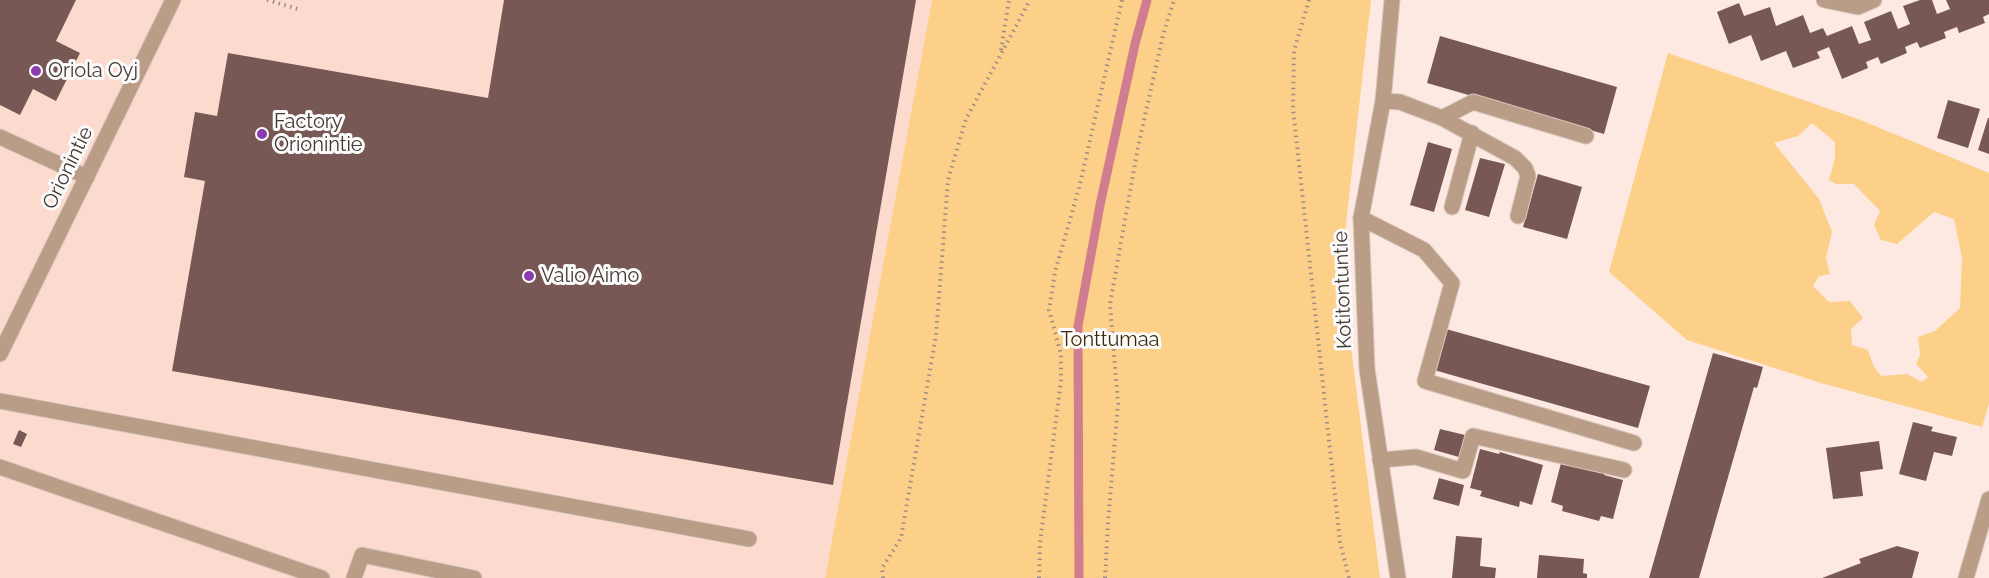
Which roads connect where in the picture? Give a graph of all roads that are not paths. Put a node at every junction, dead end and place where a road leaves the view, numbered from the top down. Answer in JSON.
{"nodes":[{"id":1,"x":173,"y":0,"type":"edge"},
{"id":2,"x":1392,"y":0,"type":"edge"},
{"id":3,"x":1824,"y":0,"type":"edge"},
{"id":4,"x":1874,"y":0,"type":"edge"},
{"id":5,"x":1383,"y":101,"type":"junction"},
{"id":6,"x":1443,"y":118,"type":"junction"},
{"id":7,"x":1472,"y":133,"type":"junction"},
{"id":8,"x":1586,"y":136,"type":"dead end"},
{"id":9,"x":0,"y":137,"type":"edge"},
{"id":10,"x":87,"y":177,"type":"junction"},
{"id":11,"x":1452,"y":207,"type":"dead end"},
{"id":12,"x":1518,"y":216,"type":"dead end"},
{"id":13,"x":1361,"y":218,"type":"junction"},
{"id":14,"x":0,"y":354,"type":"edge"},
{"id":15,"x":0,"y":401,"type":"edge"},
{"id":16,"x":1635,"y":443,"type":"dead end"},
{"id":17,"x":1380,"y":460,"type":"junction"},
{"id":18,"x":0,"y":467,"type":"edge"},
{"id":19,"x":1624,"y":470,"type":"dead end"},
{"id":20,"x":1989,"y":499,"type":"edge"},
{"id":21,"x":749,"y":539,"type":"dead end"},
{"id":22,"x":322,"y":578,"type":"edge"},
{"id":23,"x":354,"y":578,"type":"edge"},
{"id":24,"x":474,"y":578,"type":"edge"},
{"id":25,"x":1398,"y":578,"type":"edge"},
{"id":26,"x":1966,"y":578,"type":"edge"}],
"edges":[{"from":1,"to":10,"type":"street","name":"Orionintie"},
{"from":2,"to":5,"type":"street","name":"Kotitontuntie"},
{"from":3,"to":4,"type":"street"},
{"from":5,"to":6,"type":"street"},
{"from":5,"to":13,"type":"street","name":"Kotitontuntie"},
{"from":6,"to":7,"type":"street"},
{"from":6,"to":8,"type":"street"},
{"from":7,"to":11,"type":"street"},
{"from":7,"to":12,"type":"street"},
{"from":9,"to":10,"type":"street"},
{"from":10,"to":14,"type":"street","name":"Orionintie"},
{"from":13,"to":16,"type":"street"},
{"from":13,"to":17,"type":"street","name":"Kotitontuntie"},
{"from":15,"to":21,"type":"street"},
{"from":17,"to":19,"type":"street"},
{"from":17,"to":25,"type":"street","name":"Kotitontuntie"},
{"from":18,"to":22,"type":"street"},
{"from":20,"to":26,"type":"street"},
{"from":23,"to":24,"type":"street"}]}
